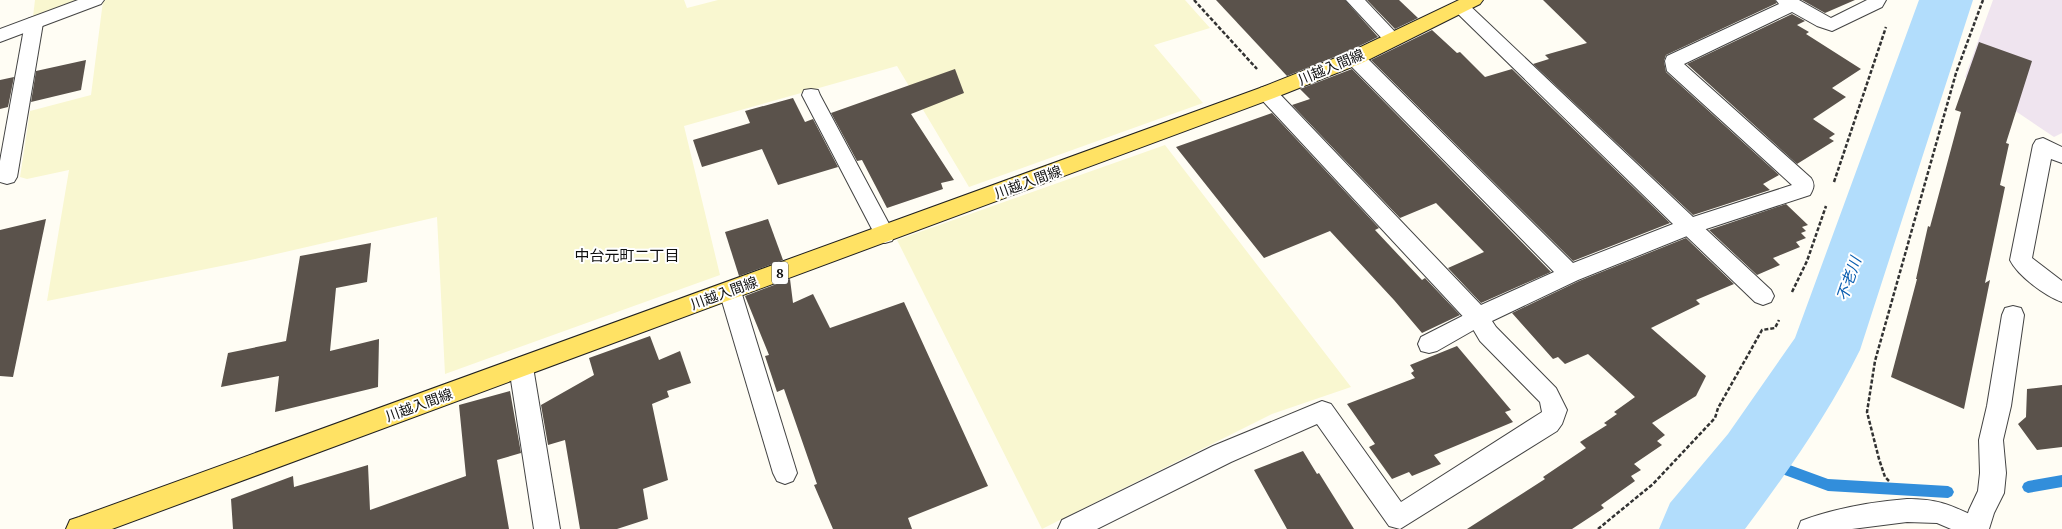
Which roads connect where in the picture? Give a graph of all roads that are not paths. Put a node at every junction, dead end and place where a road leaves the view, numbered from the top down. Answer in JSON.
{"nodes":[{"id":1,"x":95,"y":0,"type":"edge"},
{"id":2,"x":1355,"y":0,"type":"edge"},
{"id":3,"x":1877,"y":0,"type":"edge"},
{"id":4,"x":1788,"y":2,"type":"edge"},
{"id":5,"x":1468,"y":4,"type":"edge"},
{"id":6,"x":34,"y":23,"type":"junction"},
{"id":7,"x":0,"y":36,"type":"edge"},
{"id":8,"x":1393,"y":40,"type":"junction"},
{"id":9,"x":1355,"y":58,"type":"junction"},
{"id":10,"x":1272,"y":92,"type":"junction"},
{"id":11,"x":812,"y":95,"type":"dead end"},
{"id":12,"x":2062,"y":156,"type":"edge"},
{"id":13,"x":7,"y":177,"type":"dead end"},
{"id":14,"x":1689,"y":226,"type":"junction"},
{"id":15,"x":886,"y":235,"type":"junction"},
{"id":16,"x":1570,"y":274,"type":"junction"},
{"id":17,"x":730,"y":291,"type":"junction"},
{"id":18,"x":2062,"y":294,"type":"edge"},
{"id":19,"x":1763,"y":296,"type":"dead end"},
{"id":20,"x":2013,"y":315,"type":"dead end"},
{"id":21,"x":1478,"y":317,"type":"junction"},
{"id":22,"x":1429,"y":344,"type":"dead end"},
{"id":23,"x":521,"y":367,"type":"junction"},
{"id":24,"x":785,"y":473,"type":"dead end"},
{"id":25,"x":79,"y":529,"type":"edge"},
{"id":26,"x":547,"y":529,"type":"edge"},
{"id":27,"x":1071,"y":529,"type":"edge"},
{"id":28,"x":1810,"y":529,"type":"edge"},
{"id":29,"x":1976,"y":529,"type":"edge"}],
"edges":[{"from":1,"to":6,"type":"street"},
{"from":2,"to":8,"type":"lane"},
{"from":3,"to":4,"type":"street"},
{"from":4,"to":14,"type":"street"},
{"from":5,"to":8,"type":"main road","name":"川越入間線","number":"8"},
{"from":5,"to":14,"type":"street"},
{"from":6,"to":7,"type":"street"},
{"from":6,"to":13,"type":"lane"},
{"from":8,"to":9,"type":"main road","name":"川越入間線","number":"8"},
{"from":9,"to":10,"type":"main road","name":"川越入間線","number":"8"},
{"from":9,"to":16,"type":"street"},
{"from":10,"to":15,"type":"main road","name":"川越入間線","number":"8"},
{"from":10,"to":21,"type":"street"},
{"from":11,"to":15,"type":"lane"},
{"from":12,"to":18,"type":"street"},
{"from":14,"to":16,"type":"street"},
{"from":14,"to":19,"type":"lane"},
{"from":15,"to":17,"type":"main road","name":"川越入間線","number":"8"},
{"from":16,"to":21,"type":"street"},
{"from":17,"to":23,"type":"main road","name":"川越入間線","number":"8"},
{"from":17,"to":24,"type":"lane"},
{"from":20,"to":29,"type":"street"},
{"from":21,"to":22,"type":"lane"},
{"from":21,"to":27,"type":"street"},
{"from":23,"to":25,"type":"main road","name":"川越入間線","number":"8"},
{"from":23,"to":26,"type":"street"},
{"from":28,"to":29,"type":"lane"}]}
